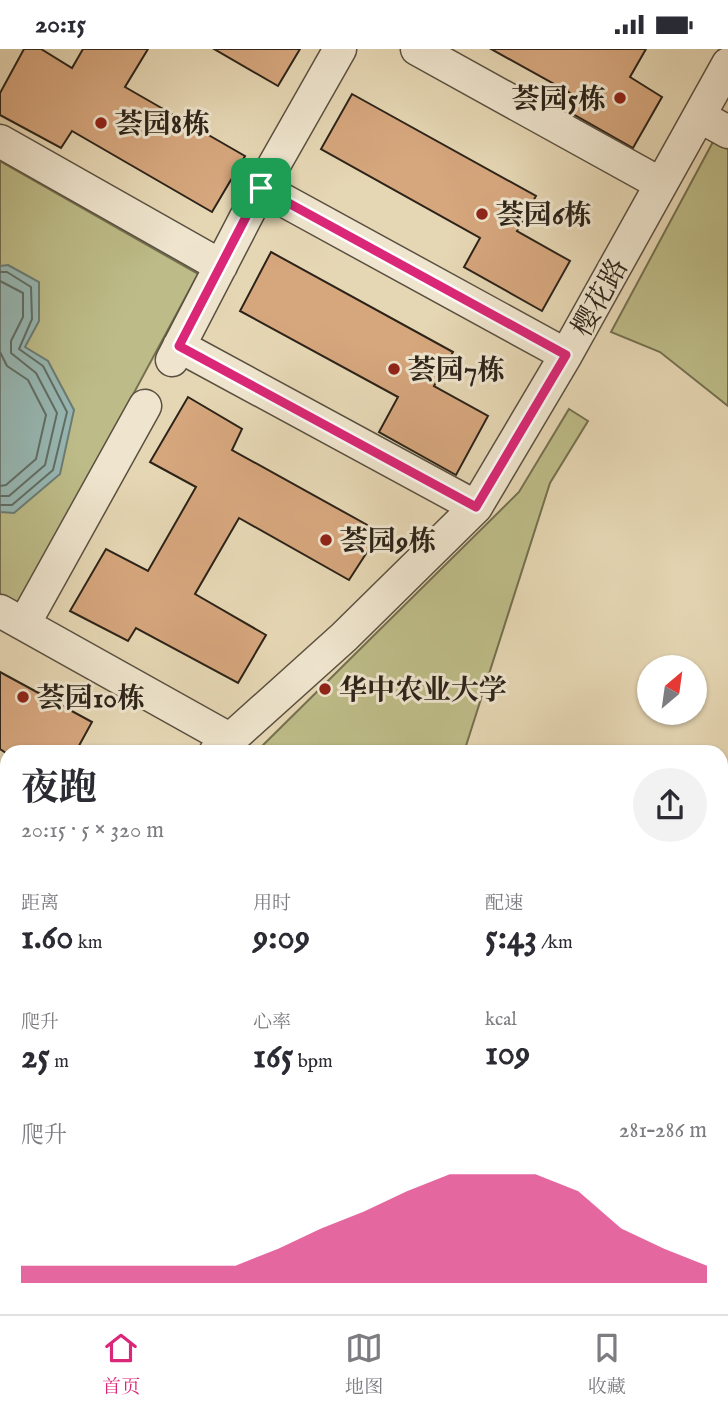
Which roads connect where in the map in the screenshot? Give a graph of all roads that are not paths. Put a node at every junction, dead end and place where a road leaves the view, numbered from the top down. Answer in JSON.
{"nodes":[{"id":1,"x":340,"y":49,"type":"edge"},
{"id":2,"x":417,"y":49,"type":"edge"},
{"id":3,"x":728,"y":64,"type":"edge"},
{"id":4,"x":699,"y":116,"type":"junction"},
{"id":5,"x":728,"y":132,"type":"edge"},
{"id":6,"x":0,"y":141,"type":"edge"},
{"id":7,"x":661,"y":184,"type":"junction"},
{"id":8,"x":261,"y":188,"type":"junction"},
{"id":9,"x":221,"y":266,"type":"junction"},
{"id":10,"x":566,"y":355,"type":"junction"},
{"id":11,"x":145,"y":406,"type":"dead end"},
{"id":12,"x":476,"y":507,"type":"junction"},
{"id":13,"x":12,"y":618,"type":"edge"},
{"id":14,"x":221,"y":745,"type":"edge"},
{"id":15,"x":224,"y":745,"type":"edge"}],
"edges":[{"from":1,"to":8,"type":"street"},
{"from":2,"to":7,"type":"street"},
{"from":3,"to":4,"type":"street","name":"樱花路"},
{"from":4,"to":5,"type":"street"},
{"from":4,"to":7,"type":"street","name":"樱花路"},
{"from":6,"to":9,"type":"street"},
{"from":7,"to":10,"type":"street","name":"樱花路"},
{"from":8,"to":9,"type":"street"},
{"from":8,"to":10,"type":"street"},
{"from":9,"to":12,"type":"street"},
{"from":10,"to":12,"type":"street","name":"樱花路"},
{"from":11,"to":13,"type":"street"},
{"from":12,"to":15,"type":"street","name":"樱花路"},
{"from":13,"to":14,"type":"street"}]}
